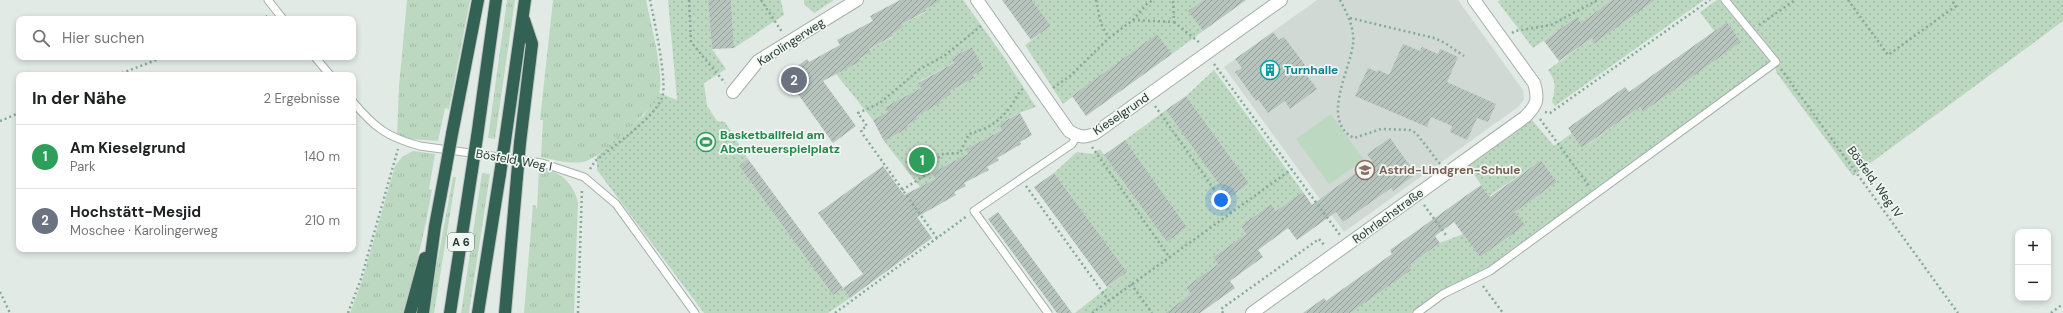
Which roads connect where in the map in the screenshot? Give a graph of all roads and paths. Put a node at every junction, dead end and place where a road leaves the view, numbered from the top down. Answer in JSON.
{"nodes":[{"id":1,"x":268,"y":0,"type":"edge"},
{"id":2,"x":478,"y":0,"type":"edge"},
{"id":3,"x":496,"y":0,"type":"edge"},
{"id":4,"x":525,"y":0,"type":"edge"},
{"id":5,"x":650,"y":0,"type":"edge"},
{"id":6,"x":688,"y":0,"type":"edge"},
{"id":7,"x":761,"y":0,"type":"edge"},
{"id":8,"x":857,"y":0,"type":"edge"},
{"id":9,"x":977,"y":0,"type":"edge"},
{"id":10,"x":1096,"y":0,"type":"edge"},
{"id":11,"x":1153,"y":0,"type":"edge"},
{"id":12,"x":1173,"y":0,"type":"edge"},
{"id":13,"x":1281,"y":0,"type":"edge"},
{"id":14,"x":1340,"y":0,"type":"edge"},
{"id":15,"x":1474,"y":0,"type":"edge"},
{"id":16,"x":1598,"y":0,"type":"edge"},
{"id":17,"x":1710,"y":0,"type":"edge"},
{"id":18,"x":1725,"y":0,"type":"edge"},
{"id":19,"x":1795,"y":0,"type":"edge"},
{"id":20,"x":1848,"y":0,"type":"edge"},
{"id":21,"x":1951,"y":0,"type":"edge"},
{"id":22,"x":281,"y":16,"type":"edge"},
{"id":23,"x":523,"y":17,"type":"junction"},
{"id":24,"x":1350,"y":18,"type":"junction"},
{"id":25,"x":991,"y":19,"type":"junction"},
{"id":26,"x":1133,"y":20,"type":"junction"},
{"id":27,"x":1174,"y":22,"type":"junction"},
{"id":28,"x":1751,"y":31,"type":"junction"},
{"id":29,"x":1109,"y":38,"type":"junction"},
{"id":30,"x":1503,"y":40,"type":"junction"},
{"id":31,"x":789,"y":42,"type":"junction"},
{"id":32,"x":1207,"y":54,"type":"junction"},
{"id":33,"x":1464,"y":56,"type":"dead end"},
{"id":34,"x":156,"y":60,"type":"edge"},
{"id":35,"x":318,"y":60,"type":"edge"},
{"id":36,"x":1776,"y":62,"type":"junction"},
{"id":37,"x":125,"y":72,"type":"edge"},
{"id":38,"x":328,"y":72,"type":"edge"},
{"id":39,"x":1034,"y":80,"type":"junction"},
{"id":40,"x":733,"y":92,"type":"joint"},
{"id":41,"x":1044,"y":94,"type":"junction"},
{"id":42,"x":1147,"y":96,"type":"junction"},
{"id":43,"x":356,"y":105,"type":"edge"},
{"id":44,"x":1533,"y":109,"type":"junction"},
{"id":45,"x":16,"y":114,"type":"edge"},
{"id":46,"x":0,"y":121,"type":"edge"},
{"id":47,"x":1081,"y":137,"type":"junction"},
{"id":48,"x":401,"y":141,"type":"junction"},
{"id":49,"x":1292,"y":170,"type":"junction"},
{"id":50,"x":1447,"y":174,"type":"junction"},
{"id":51,"x":584,"y":177,"type":"junction"},
{"id":52,"x":1021,"y":180,"type":"junction"},
{"id":53,"x":902,"y":190,"type":"junction"},
{"id":54,"x":1595,"y":195,"type":"junction"},
{"id":55,"x":974,"y":211,"type":"junction"},
{"id":56,"x":1429,"y":212,"type":"dead end"},
{"id":57,"x":1232,"y":213,"type":"junction"},
{"id":58,"x":434,"y":226,"type":"junction"},
{"id":59,"x":1446,"y":235,"type":"dead end"},
{"id":60,"x":938,"y":238,"type":"junction"},
{"id":61,"x":1347,"y":246,"type":"junction"},
{"id":62,"x":1332,"y":256,"type":"junction"},
{"id":63,"x":1170,"y":258,"type":"junction"},
{"id":64,"x":1477,"y":277,"type":"junction"},
{"id":65,"x":1131,"y":284,"type":"junction"},
{"id":66,"x":0,"y":292,"type":"edge"},
{"id":67,"x":1109,"y":301,"type":"junction"},
{"id":68,"x":2063,"y":304,"type":"edge"},
{"id":69,"x":506,"y":310,"type":"edge"},
{"id":70,"x":10,"y":313,"type":"edge"},
{"id":71,"x":348,"y":313,"type":"edge"},
{"id":72,"x":410,"y":313,"type":"edge"},
{"id":73,"x":423,"y":313,"type":"edge"},
{"id":74,"x":450,"y":313,"type":"edge"},
{"id":75,"x":478,"y":313,"type":"edge"},
{"id":76,"x":578,"y":313,"type":"edge"},
{"id":77,"x":695,"y":313,"type":"edge"},
{"id":78,"x":835,"y":313,"type":"edge"},
{"id":79,"x":1048,"y":313,"type":"edge"},
{"id":80,"x":1092,"y":313,"type":"edge"},
{"id":81,"x":1152,"y":313,"type":"edge"},
{"id":82,"x":1223,"y":313,"type":"edge"},
{"id":83,"x":1252,"y":313,"type":"edge"},
{"id":84,"x":1417,"y":313,"type":"edge"},
{"id":85,"x":1503,"y":313,"type":"edge"},
{"id":86,"x":1958,"y":313,"type":"edge"},
{"id":87,"x":2051,"y":313,"type":"edge"}],
"edges":[{"from":1,"to":22,"type":"lane"},
{"from":2,"to":58,"type":"highway","bridge":true},
{"from":3,"to":74,"type":"highway","number":"A 6","bridge":true},
{"from":4,"to":23,"type":"highway","number":"A 6"},
{"from":5,"to":51,"type":"path"},
{"from":6,"to":40,"type":"path"},
{"from":7,"to":31,"type":"path"},
{"from":8,"to":31,"type":"street","name":"Karolingerweg"},
{"from":9,"to":25,"type":"street","name":"Kieselgrund"},
{"from":10,"to":29,"type":"path"},
{"from":11,"to":26,"type":"path"},
{"from":12,"to":27,"type":"path"},
{"from":13,"to":32,"type":"street","name":"Kieselgrund"},
{"from":14,"to":24,"type":"path"},
{"from":15,"to":30,"type":"street"},
{"from":16,"to":30,"type":"path"},
{"from":17,"to":44,"type":"path"},
{"from":18,"to":28,"type":"lane"},
{"from":19,"to":28,"type":"path"},
{"from":20,"to":21,"type":"path"},
{"from":23,"to":69,"type":"highway","bridge":true},
{"from":23,"to":75,"type":"highway","number":"A 6","bridge":true},
{"from":24,"to":33,"type":"path"},
{"from":24,"to":50,"type":"path"},
{"from":25,"to":39,"type":"street","name":"Kieselgrund"},
{"from":25,"to":53,"type":"path"},
{"from":26,"to":27,"type":"path"},
{"from":26,"to":29,"type":"path"},
{"from":27,"to":32,"type":"path"},
{"from":28,"to":36,"type":"lane"},
{"from":29,"to":41,"type":"path"},
{"from":30,"to":44,"type":"street"},
{"from":31,"to":40,"type":"street","name":"Karolingerweg"},
{"from":32,"to":42,"type":"street","name":"Kieselgrund"},
{"from":32,"to":49,"type":"path"},
{"from":34,"to":37,"type":"path"},
{"from":35,"to":38,"type":"lane"},
{"from":36,"to":54,"type":"lane"},
{"from":36,"to":86,"type":"path","name":"Bösfeld, Weg IV"},
{"from":39,"to":41,"type":"street","name":"Kieselgrund"},
{"from":39,"to":53,"type":"path"},
{"from":41,"to":47,"type":"street","name":"Kieselgrund"},
{"from":42,"to":47,"type":"street","name":"Kieselgrund"},
{"from":42,"to":57,"type":"path"},
{"from":43,"to":48,"type":"lane","name":"Bösfeld, Weg I"},
{"from":44,"to":50,"type":"street","name":"Rohrlachstraße"},
{"from":44,"to":54,"type":"path"},
{"from":45,"to":46,"type":"path"},
{"from":47,"to":52,"type":"lane"},
{"from":47,"to":63,"type":"path"},
{"from":48,"to":51,"type":"lane","name":"Bösfeld, Weg I"},
{"from":48,"to":71,"type":"path"},
{"from":49,"to":57,"type":"path"},
{"from":49,"to":61,"type":"path"},
{"from":50,"to":61,"type":"street","name":"Rohrlachstraße"},
{"from":51,"to":76,"type":"path"},
{"from":51,"to":77,"type":"lane","name":"Bösfeld, Weg I"},
{"from":52,"to":55,"type":"lane"},
{"from":52,"to":67,"type":"path"},
{"from":53,"to":60,"type":"path"},
{"from":54,"to":64,"type":"lane"},
{"from":55,"to":60,"type":"path"},
{"from":55,"to":79,"type":"lane"},
{"from":56,"to":59,"type":"path"},
{"from":57,"to":63,"type":"path"},
{"from":58,"to":72,"type":"highway"},
{"from":58,"to":73,"type":"highway"},
{"from":60,"to":78,"type":"path"},
{"from":61,"to":62,"type":"street","name":"Rohrlachstraße"},
{"from":62,"to":82,"type":"path"},
{"from":62,"to":83,"type":"street","name":"Rohrlachstraße"},
{"from":63,"to":65,"type":"path"},
{"from":64,"to":84,"type":"lane"},
{"from":64,"to":85,"type":"path"},
{"from":65,"to":67,"type":"path"},
{"from":65,"to":81,"type":"path"},
{"from":66,"to":70,"type":"path"},
{"from":67,"to":80,"type":"path"},
{"from":68,"to":87,"type":"path"}]}
